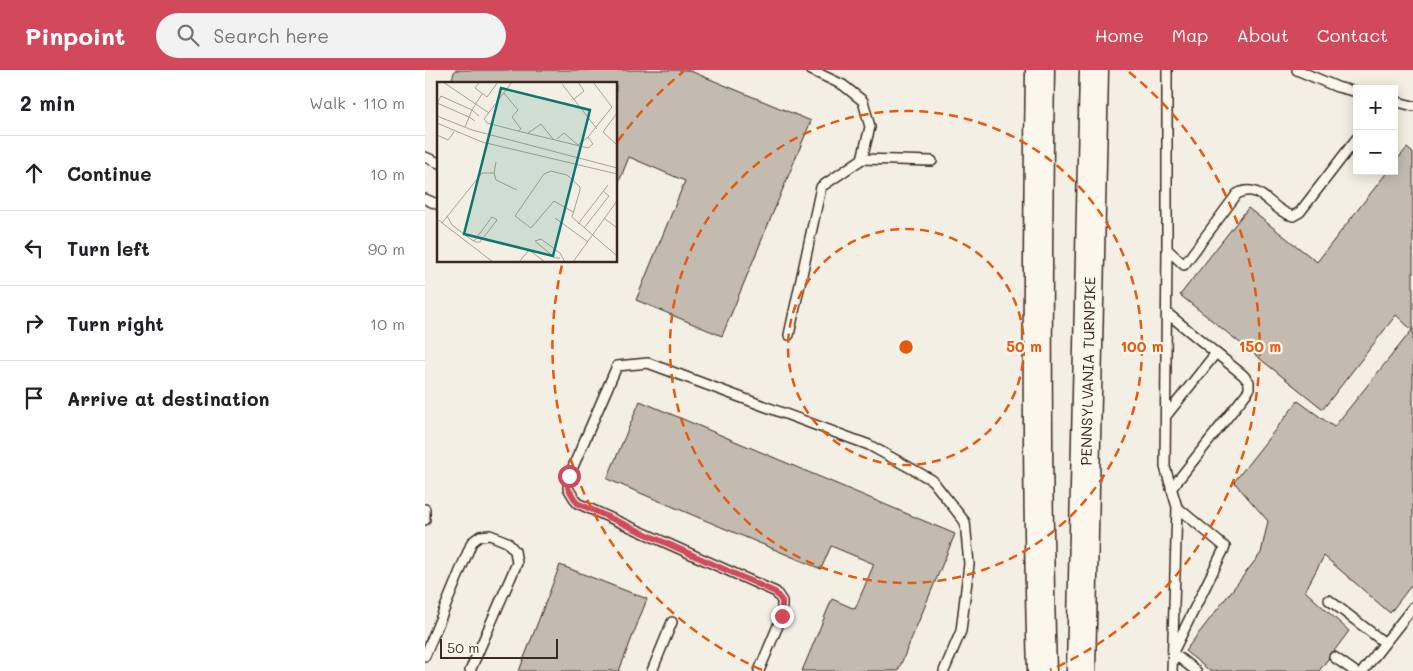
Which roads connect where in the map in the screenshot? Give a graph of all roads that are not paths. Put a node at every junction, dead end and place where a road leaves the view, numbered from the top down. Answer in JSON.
{"nodes":[{"id":1,"x":811,"y":70,"type":"edge"},
{"id":2,"x":1040,"y":70,"type":"edge"},
{"id":3,"x":1094,"y":70,"type":"edge"},
{"id":4,"x":1167,"y":70,"type":"edge"},
{"id":5,"x":1297,"y":70,"type":"edge"},
{"id":6,"x":1353,"y":91,"type":"edge"},
{"id":7,"x":1398,"y":102,"type":"edge"},
{"id":8,"x":1413,"y":106,"type":"edge"},
{"id":9,"x":1353,"y":143,"type":"edge"},
{"id":10,"x":425,"y":157,"type":"edge"},
{"id":11,"x":862,"y":159,"type":"junction"},
{"id":12,"x":933,"y":161,"type":"dead end"},
{"id":13,"x":437,"y":162,"type":"edge"},
{"id":14,"x":425,"y":199,"type":"edge"},
{"id":15,"x":437,"y":204,"type":"edge"},
{"id":16,"x":1167,"y":248,"type":"junction"},
{"id":17,"x":1167,"y":313,"type":"junction"},
{"id":18,"x":789,"y":335,"type":"dead end"},
{"id":19,"x":1216,"y":353,"type":"junction"},
{"id":20,"x":1166,"y":416,"type":"junction"},
{"id":21,"x":1171,"y":489,"type":"junction"},
{"id":22,"x":1177,"y":508,"type":"junction"},
{"id":23,"x":425,"y":509,"type":"edge"},
{"id":24,"x":425,"y":520,"type":"edge"},
{"id":25,"x":1329,"y":600,"type":"dead end"},
{"id":26,"x":1413,"y":607,"type":"edge"},
{"id":27,"x":672,"y":622,"type":"dead end"},
{"id":28,"x":1385,"y":643,"type":"junction"},
{"id":29,"x":1173,"y":653,"type":"junction"},
{"id":30,"x":425,"y":656,"type":"edge"},
{"id":31,"x":1334,"y":657,"type":"dead end"},
{"id":32,"x":470,"y":671,"type":"edge"},
{"id":33,"x":652,"y":671,"type":"edge"},
{"id":34,"x":759,"y":671,"type":"edge"},
{"id":35,"x":944,"y":671,"type":"edge"},
{"id":36,"x":1042,"y":671,"type":"edge"},
{"id":37,"x":1081,"y":671,"type":"edge"},
{"id":38,"x":1173,"y":671,"type":"edge"},
{"id":39,"x":1195,"y":671,"type":"edge"},
{"id":40,"x":1354,"y":671,"type":"edge"},
{"id":41,"x":1363,"y":671,"type":"edge"}],
"edges":[{"from":1,"to":11,"type":"lane"},
{"from":2,"to":36,"type":"highway"},
{"from":3,"to":37,"type":"highway","name":"PENNSYLVANIA TURNPIKE"},
{"from":4,"to":16,"type":"lane"},
{"from":5,"to":6,"type":"lane"},
{"from":7,"to":8,"type":"lane"},
{"from":9,"to":16,"type":"lane"},
{"from":10,"to":13,"type":"lane"},
{"from":11,"to":12,"type":"lane"},
{"from":11,"to":18,"type":"lane"},
{"from":14,"to":15,"type":"lane"},
{"from":16,"to":17,"type":"lane"},
{"from":17,"to":19,"type":"lane"},
{"from":17,"to":20,"type":"lane"},
{"from":19,"to":20,"type":"lane"},
{"from":19,"to":21,"type":"lane"},
{"from":20,"to":21,"type":"lane"},
{"from":21,"to":22,"type":"lane"},
{"from":22,"to":29,"type":"lane"},
{"from":22,"to":29,"type":"lane"},
{"from":23,"to":24,"type":"lane"},
{"from":25,"to":28,"type":"lane"},
{"from":26,"to":28,"type":"lane"},
{"from":27,"to":33,"type":"lane"},
{"from":28,"to":41,"type":"lane"},
{"from":29,"to":38,"type":"lane"},
{"from":29,"to":39,"type":"lane"},
{"from":30,"to":32,"type":"lane"},
{"from":31,"to":40,"type":"lane"},
{"from":34,"to":35,"type":"lane"}]}
